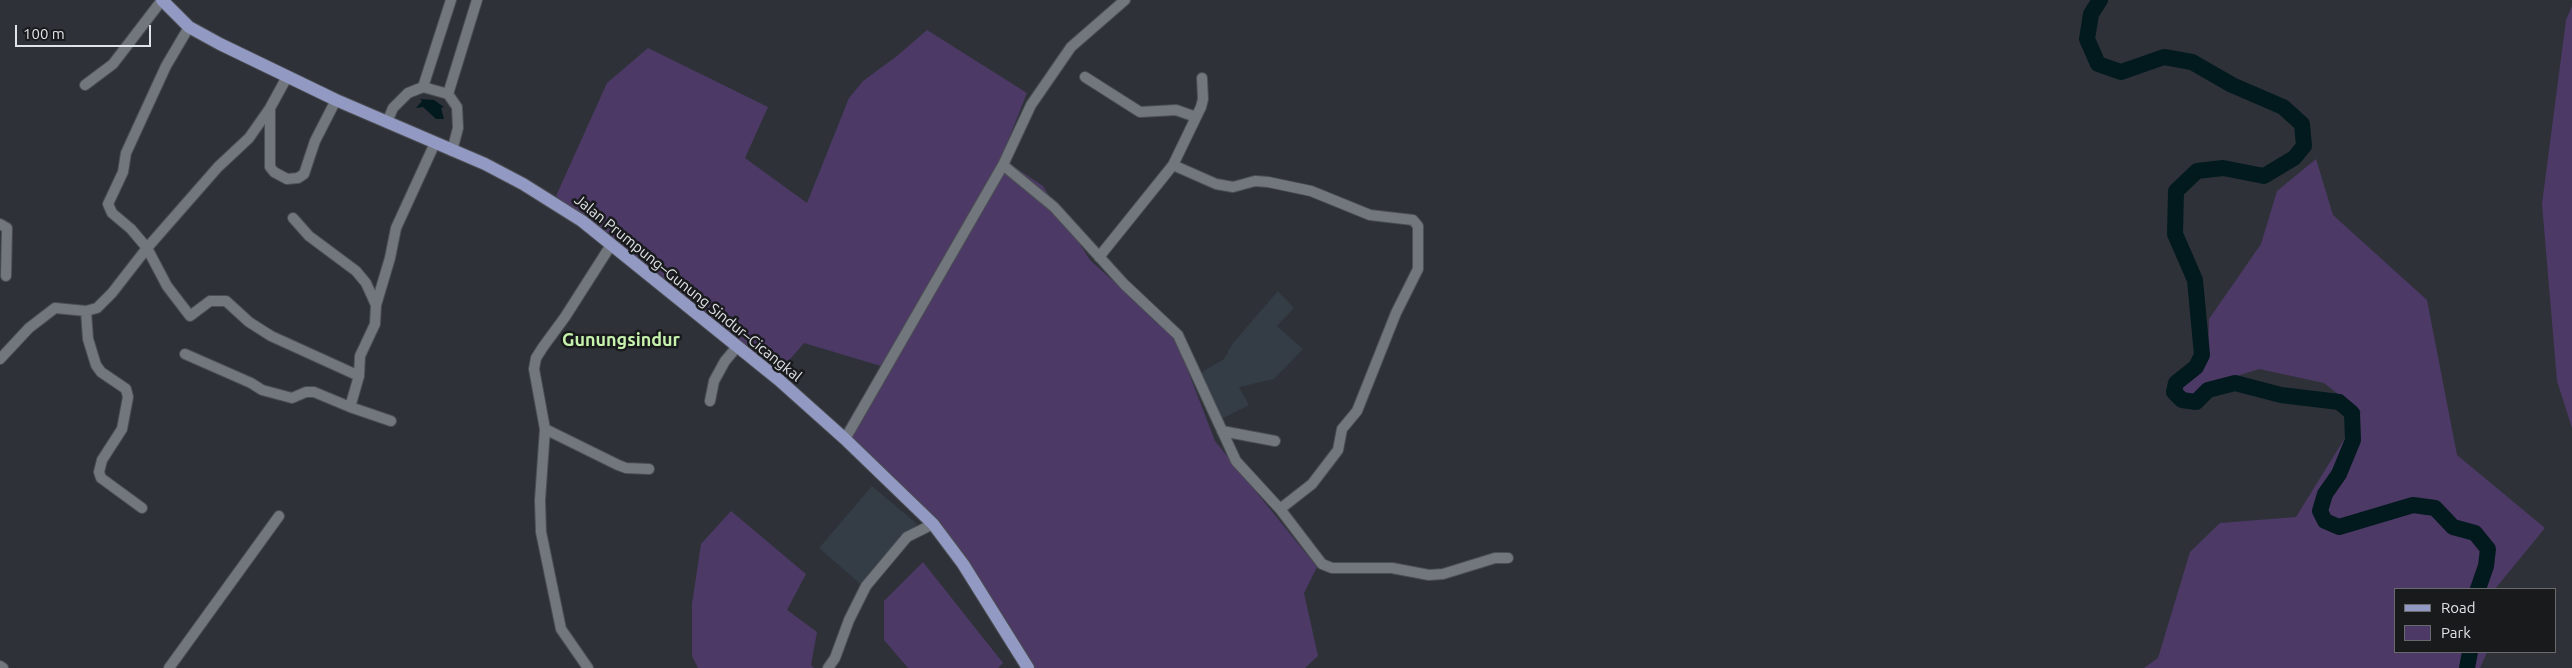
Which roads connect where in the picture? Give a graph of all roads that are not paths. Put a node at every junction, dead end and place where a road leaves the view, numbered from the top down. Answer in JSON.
{"nodes":[{"id":1,"x":162,"y":0,"type":"edge"},
{"id":2,"x":451,"y":0,"type":"edge"},
{"id":3,"x":477,"y":0,"type":"edge"},
{"id":4,"x":1125,"y":0,"type":"edge"},
{"id":5,"x":188,"y":28,"type":"junction"},
{"id":6,"x":287,"y":77,"type":"junction"},
{"id":7,"x":1085,"y":77,"type":"dead end"},
{"id":8,"x":1202,"y":78,"type":"dead end"},
{"id":9,"x":85,"y":85,"type":"dead end"},
{"id":10,"x":424,"y":87,"type":"junction"},
{"id":11,"x":448,"y":94,"type":"junction"},
{"id":12,"x":336,"y":100,"type":"junction"},
{"id":13,"x":270,"y":108,"type":"junction"},
{"id":14,"x":1196,"y":117,"type":"junction"},
{"id":15,"x":387,"y":122,"type":"junction"},
{"id":16,"x":435,"y":143,"type":"junction"},
{"id":17,"x":452,"y":150,"type":"junction"},
{"id":18,"x":1002,"y":165,"type":"junction"},
{"id":19,"x":1173,"y":165,"type":"junction"},
{"id":20,"x":293,"y":218,"type":"dead end"},
{"id":21,"x":0,"y":224,"type":"edge"},
{"id":22,"x":611,"y":245,"type":"junction"},
{"id":23,"x":147,"y":248,"type":"junction"},
{"id":24,"x":1099,"y":257,"type":"junction"},
{"id":25,"x":6,"y":276,"type":"dead end"},
{"id":26,"x":376,"y":305,"type":"junction"},
{"id":27,"x":86,"y":311,"type":"junction"},
{"id":28,"x":736,"y":348,"type":"junction"},
{"id":29,"x":185,"y":354,"type":"dead end"},
{"id":30,"x":0,"y":360,"type":"edge"},
{"id":31,"x":359,"y":376,"type":"junction"},
{"id":32,"x":710,"y":401,"type":"dead end"},
{"id":33,"x":350,"y":407,"type":"junction"},
{"id":34,"x":391,"y":421,"type":"dead end"},
{"id":35,"x":545,"y":429,"type":"junction"},
{"id":36,"x":1222,"y":431,"type":"junction"},
{"id":37,"x":845,"y":439,"type":"junction"},
{"id":38,"x":1275,"y":441,"type":"dead end"},
{"id":39,"x":649,"y":469,"type":"dead end"},
{"id":40,"x":142,"y":508,"type":"dead end"},
{"id":41,"x":1280,"y":509,"type":"junction"},
{"id":42,"x":279,"y":516,"type":"dead end"},
{"id":43,"x":933,"y":524,"type":"junction"},
{"id":44,"x":1508,"y":558,"type":"dead end"},
{"id":45,"x":0,"y":666,"type":"edge"},
{"id":46,"x":3,"y":668,"type":"edge"},
{"id":47,"x":169,"y":668,"type":"edge"},
{"id":48,"x":588,"y":668,"type":"edge"},
{"id":49,"x":828,"y":668,"type":"edge"},
{"id":50,"x":1028,"y":668,"type":"edge"}],
"edges":[{"from":1,"to":5,"type":"main road","name":"Jalan Prumpung–Gunung Sindur–Cicangkal"},
{"from":1,"to":9,"type":"street"},
{"from":2,"to":10,"type":"street"},
{"from":3,"to":11,"type":"street"},
{"from":4,"to":18,"type":"street"},
{"from":5,"to":6,"type":"main road","name":"Jalan Prumpung–Gunung Sindur–Cicangkal"},
{"from":5,"to":23,"type":"street"},
{"from":6,"to":12,"type":"main road","name":"Jalan Prumpung–Gunung Sindur–Cicangkal"},
{"from":6,"to":13,"type":"street"},
{"from":7,"to":14,"type":"street"},
{"from":8,"to":14,"type":"street"},
{"from":10,"to":11,"type":"street"},
{"from":10,"to":15,"type":"street"},
{"from":11,"to":17,"type":"street"},
{"from":12,"to":13,"type":"street"},
{"from":12,"to":15,"type":"main road","name":"Jalan Prumpung–Gunung Sindur–Cicangkal"},
{"from":13,"to":23,"type":"street"},
{"from":14,"to":19,"type":"street"},
{"from":15,"to":16,"type":"main road","name":"Jalan Prumpung–Gunung Sindur–Cicangkal"},
{"from":16,"to":17,"type":"main road","name":"Jalan Prumpung–Gunung Sindur–Cicangkal"},
{"from":16,"to":26,"type":"street"},
{"from":17,"to":22,"type":"main road","name":"Jalan Prumpung–Gunung Sindur–Cicangkal"},
{"from":18,"to":24,"type":"street"},
{"from":18,"to":37,"type":"street"},
{"from":19,"to":24,"type":"street"},
{"from":19,"to":41,"type":"street"},
{"from":20,"to":26,"type":"street"},
{"from":21,"to":25,"type":"street"},
{"from":22,"to":28,"type":"main road","name":"Jalan Prumpung–Gunung Sindur–Cicangkal"},
{"from":22,"to":35,"type":"street"},
{"from":23,"to":27,"type":"street"},
{"from":23,"to":31,"type":"street"},
{"from":24,"to":36,"type":"street"},
{"from":26,"to":31,"type":"street"},
{"from":27,"to":30,"type":"street"},
{"from":27,"to":40,"type":"street"},
{"from":28,"to":32,"type":"street"},
{"from":28,"to":37,"type":"main road","name":"Jalan Prumpung–Gunung Sindur–Cicangkal"},
{"from":29,"to":33,"type":"street"},
{"from":31,"to":33,"type":"street"},
{"from":33,"to":34,"type":"street"},
{"from":35,"to":39,"type":"street"},
{"from":35,"to":48,"type":"street"},
{"from":36,"to":38,"type":"street"},
{"from":36,"to":41,"type":"street"},
{"from":37,"to":43,"type":"main road","name":"Jalan Prumpung–Gunung Sindur–Cicangkal"},
{"from":41,"to":44,"type":"street"},
{"from":42,"to":47,"type":"street"},
{"from":43,"to":49,"type":"street"},
{"from":43,"to":50,"type":"main road","name":"Jalan Prumpung–Gunung Sindur–Cicangkal"},
{"from":45,"to":46,"type":"street"}]}
